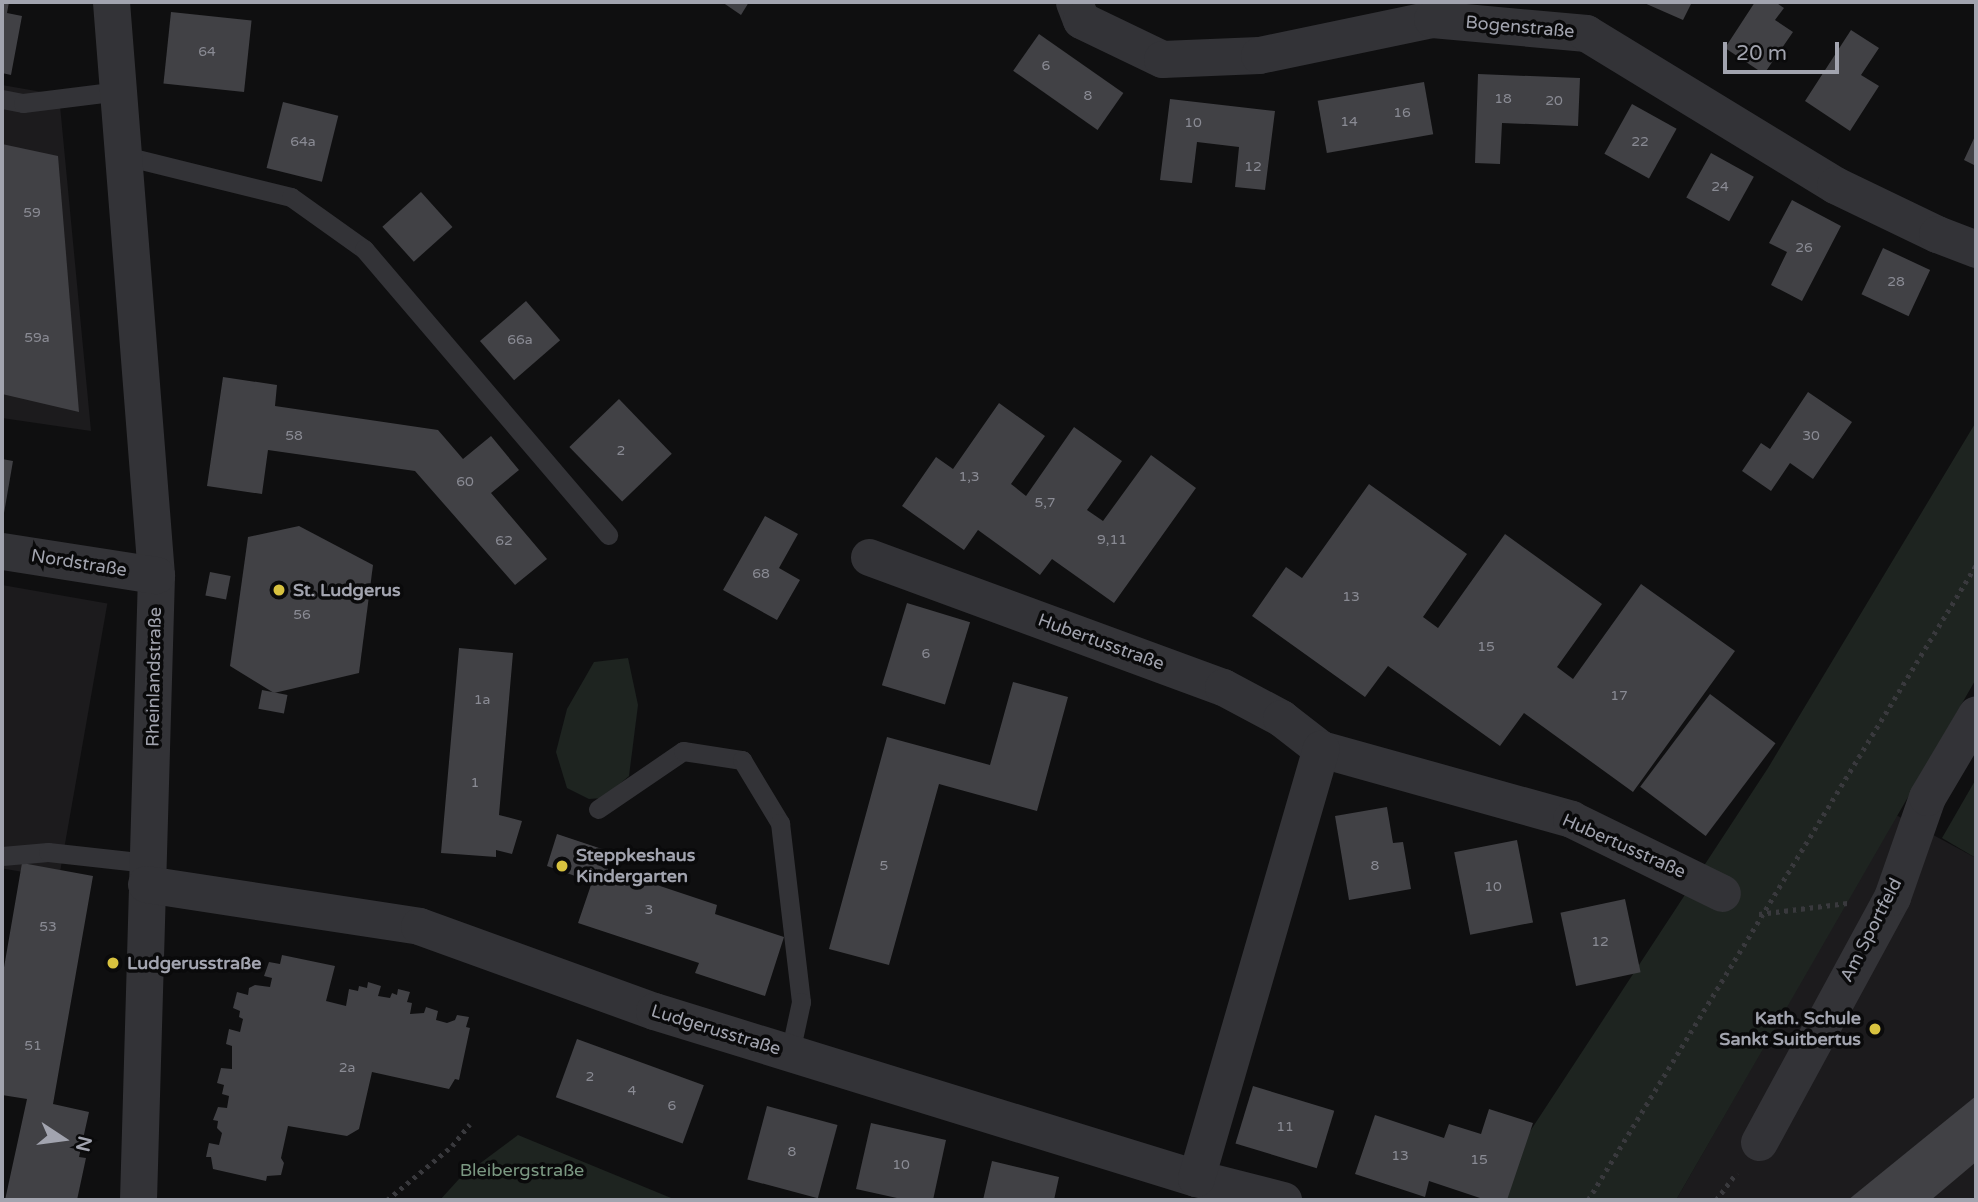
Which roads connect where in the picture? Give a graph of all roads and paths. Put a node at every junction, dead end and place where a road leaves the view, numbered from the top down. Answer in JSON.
{"nodes":[{"id":1,"x":111,"y":2,"type":"edge"},
{"id":2,"x":1074,"y":2,"type":"edge"},
{"id":3,"x":119,"y":91,"type":"junction"},
{"id":4,"x":2,"y":99,"type":"edge"},
{"id":5,"x":125,"y":156,"type":"junction"},
{"id":6,"x":1976,"y":249,"type":"edge"},
{"id":7,"x":607,"y":535,"type":"dead end"},
{"id":8,"x":2,"y":551,"type":"edge"},
{"id":9,"x":869,"y":557,"type":"dead end"},
{"id":10,"x":1976,"y":565,"type":"edge"},
{"id":11,"x":156,"y":575,"type":"junction"},
{"id":12,"x":1976,"y":714,"type":"edge"},
{"id":13,"x":1321,"y":750,"type":"junction"},
{"id":14,"x":598,"y":809,"type":"dead end"},
{"id":15,"x":2,"y":856,"type":"edge"},
{"id":16,"x":147,"y":873,"type":"junction"},
{"id":17,"x":1722,"y":893,"type":"joint"},
{"id":18,"x":1892,"y":897,"type":"junction"},
{"id":19,"x":1760,"y":915,"type":"junction"},
{"id":20,"x":790,"y":1053,"type":"junction"},
{"id":21,"x":470,"y":1124,"type":"dead end"},
{"id":22,"x":1759,"y":1142,"type":"dead end"},
{"id":23,"x":1196,"y":1178,"type":"junction"},
{"id":24,"x":138,"y":1200,"type":"edge"},
{"id":25,"x":387,"y":1200,"type":"edge"},
{"id":26,"x":1283,"y":1200,"type":"edge"},
{"id":27,"x":1588,"y":1200,"type":"edge"}],
"edges":[{"from":1,"to":3,"type":"street","name":"Rheinlandstraße"},
{"from":2,"to":6,"type":"street","name":"Bogenstraße"},
{"from":3,"to":4,"type":"lane"},
{"from":3,"to":5,"type":"street","name":"Rheinlandstraße"},
{"from":5,"to":7,"type":"lane"},
{"from":5,"to":11,"type":"street","name":"Rheinlandstraße"},
{"from":8,"to":11,"type":"street","name":"Nordstraße"},
{"from":9,"to":13,"type":"street","name":"Hubertusstraße"},
{"from":10,"to":19,"type":"path"},
{"from":11,"to":16,"type":"street","name":"Rheinlandstraße"},
{"from":12,"to":18,"type":"street","name":"Am Sportfeld"},
{"from":13,"to":17,"type":"street","name":"Hubertusstraße"},
{"from":13,"to":23,"type":"street"},
{"from":14,"to":20,"type":"lane"},
{"from":15,"to":16,"type":"lane"},
{"from":16,"to":20,"type":"street","name":"Ludgerusstraße"},
{"from":16,"to":24,"type":"street","name":"Rheinlandstraße"},
{"from":17,"to":19,"type":"path"},
{"from":18,"to":19,"type":"path"},
{"from":18,"to":22,"type":"street","name":"Am Sportfeld"},
{"from":19,"to":27,"type":"path"},
{"from":20,"to":23,"type":"street","name":"Ludgerusstraße"},
{"from":21,"to":25,"type":"path"},
{"from":23,"to":26,"type":"street","name":"Ludgerusstraße"}]}
